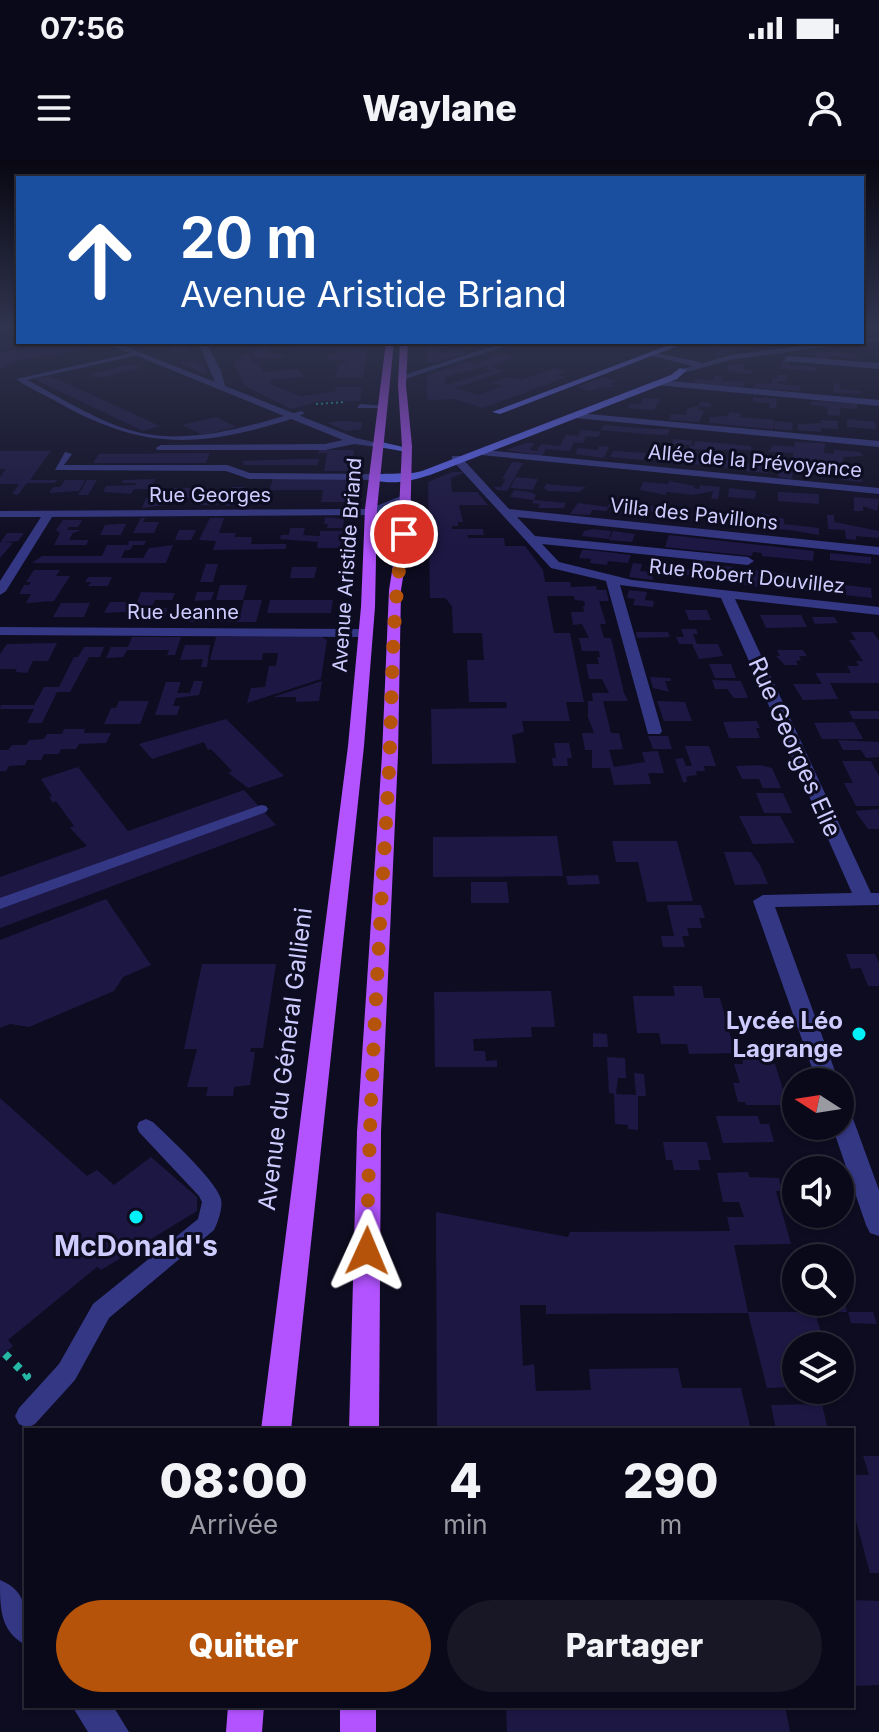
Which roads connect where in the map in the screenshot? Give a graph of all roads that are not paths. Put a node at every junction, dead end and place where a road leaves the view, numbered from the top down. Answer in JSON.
{"nodes":[{"id":1,"x":65,"y":401,"type":"edge"},
{"id":2,"x":257,"y":401,"type":"edge"},
{"id":3,"x":404,"y":401,"type":"edge"},
{"id":4,"x":525,"y":401,"type":"edge"},
{"id":5,"x":614,"y":401,"type":"edge"},
{"id":6,"x":382,"y":404,"type":"joint"},
{"id":7,"x":360,"y":406,"type":"dead end"},
{"id":8,"x":292,"y":414,"type":"junction"},
{"id":9,"x":578,"y":416,"type":"junction"},
{"id":10,"x":531,"y":423,"type":"dead end"},
{"id":11,"x":547,"y":427,"type":"junction"},
{"id":12,"x":354,"y":441,"type":"junction"},
{"id":13,"x":377,"y":444,"type":"junction"},
{"id":14,"x":879,"y":444,"type":"edge"},
{"id":15,"x":161,"y":448,"type":"dead end"},
{"id":16,"x":407,"y":449,"type":"junction"},
{"id":17,"x":485,"y":453,"type":"junction"},
{"id":18,"x":68,"y":454,"type":"dead end"},
{"id":19,"x":458,"y":460,"type":"junction"},
{"id":20,"x":374,"y":474,"type":"junction"},
{"id":21,"x":406,"y":475,"type":"junction"},
{"id":22,"x":879,"y":491,"type":"edge"},
{"id":23,"x":405,"y":498,"type":"junction"},
{"id":24,"x":371,"y":512,"type":"junction"},
{"id":25,"x":506,"y":512,"type":"junction"},
{"id":26,"x":49,"y":513,"type":"junction"},
{"id":27,"x":0,"y":514,"type":"edge"},
{"id":28,"x":530,"y":539,"type":"junction"},
{"id":29,"x":879,"y":551,"type":"edge"},
{"id":30,"x":748,"y":561,"type":"dead end"},
{"id":31,"x":612,"y":580,"type":"junction"},
{"id":32,"x":0,"y":591,"type":"edge"},
{"id":33,"x":726,"y":594,"type":"junction"},
{"id":34,"x":879,"y":611,"type":"edge"},
{"id":35,"x":0,"y":631,"type":"edge"},
{"id":36,"x":365,"y":633,"type":"junction"},
{"id":37,"x":360,"y":696,"type":"joint"},
{"id":38,"x":654,"y":731,"type":"dead end"},
{"id":39,"x":261,"y":809,"type":"dead end"},
{"id":40,"x":872,"y":899,"type":"edge"},
{"id":41,"x":0,"y":904,"type":"edge"},
{"id":42,"x":823,"y":1068,"type":"edge"},
{"id":43,"x":146,"y":1127,"type":"dead end"},
{"id":44,"x":849,"y":1140,"type":"edge"},
{"id":45,"x":879,"y":1225,"type":"edge"},
{"id":46,"x":27,"y":1416,"type":"dead end"},
{"id":47,"x":276,"y":1428,"type":"edge"},
{"id":48,"x":364,"y":1428,"type":"edge"},
{"id":49,"x":0,"y":1596,"type":"edge"},
{"id":50,"x":24,"y":1626,"type":"edge"},
{"id":51,"x":92,"y":1708,"type":"edge"},
{"id":52,"x":246,"y":1708,"type":"edge"},
{"id":53,"x":358,"y":1708,"type":"edge"},
{"id":54,"x":111,"y":1732,"type":"edge"},
{"id":55,"x":244,"y":1732,"type":"edge"},
{"id":56,"x":358,"y":1732,"type":"edge"}],
"edges":[{"from":1,"to":8,"type":"lane"},
{"from":2,"to":8,"type":"street"},
{"from":3,"to":16,"type":"main road"},
{"from":4,"to":19,"type":"main road"},
{"from":5,"to":9,"type":"main road"},
{"from":6,"to":7,"type":"lane"},
{"from":6,"to":13,"type":"main road","name":"Avenue Aristide Briand"},
{"from":8,"to":12,"type":"street"},
{"from":9,"to":11,"type":"main road"},
{"from":9,"to":14,"type":"street"},
{"from":10,"to":11,"type":"main road"},
{"from":11,"to":17,"type":"main road"},
{"from":12,"to":13,"type":"street"},
{"from":12,"to":15,"type":"street"},
{"from":13,"to":16,"type":"main road"},
{"from":13,"to":20,"type":"main road","name":"Avenue Aristide Briand"},
{"from":16,"to":21,"type":"main road"},
{"from":17,"to":19,"type":"main road"},
{"from":17,"to":22,"type":"street","name":"Allée de la Prévoyance"},
{"from":18,"to":20,"type":"lane"},
{"from":19,"to":21,"type":"main road"},
{"from":19,"to":25,"type":"street","name":"Rue Robert Douvillez"},
{"from":20,"to":21,"type":"main road"},
{"from":20,"to":24,"type":"main road","name":"Avenue Aristide Briand"},
{"from":21,"to":23,"type":"main road"},
{"from":23,"to":24,"type":"street"},
{"from":23,"to":48,"type":"main road"},
{"from":24,"to":26,"type":"street","name":"Rue Georges"},
{"from":24,"to":36,"type":"main road","name":"Avenue Aristide Briand"},
{"from":25,"to":28,"type":"street","name":"Rue Robert Douvillez"},
{"from":25,"to":29,"type":"street","name":"Villa des Pavillons"},
{"from":26,"to":27,"type":"street","name":"Rue Georges"},
{"from":26,"to":32,"type":"street"},
{"from":28,"to":30,"type":"street"},
{"from":28,"to":31,"type":"street","name":"Rue Robert Douvillez"},
{"from":31,"to":33,"type":"street","name":"Rue Robert Douvillez"},
{"from":31,"to":38,"type":"street"},
{"from":33,"to":34,"type":"street","name":"Rue Robert Douvillez"},
{"from":33,"to":40,"type":"street","name":"Rue Georges Elie"},
{"from":35,"to":36,"type":"street","name":"Rue Jeanne"},
{"from":36,"to":37,"type":"main road","name":"Avenue Aristide Briand"},
{"from":37,"to":47,"type":"main road","name":"Avenue du Général Gallieni"},
{"from":39,"to":41,"type":"lane"},
{"from":40,"to":42,"type":"street"},
{"from":43,"to":46,"type":"lane"},
{"from":44,"to":45,"type":"street"},
{"from":49,"to":50,"type":"street"},
{"from":51,"to":54,"type":"street"},
{"from":52,"to":55,"type":"main road"},
{"from":53,"to":56,"type":"main road"}]}
